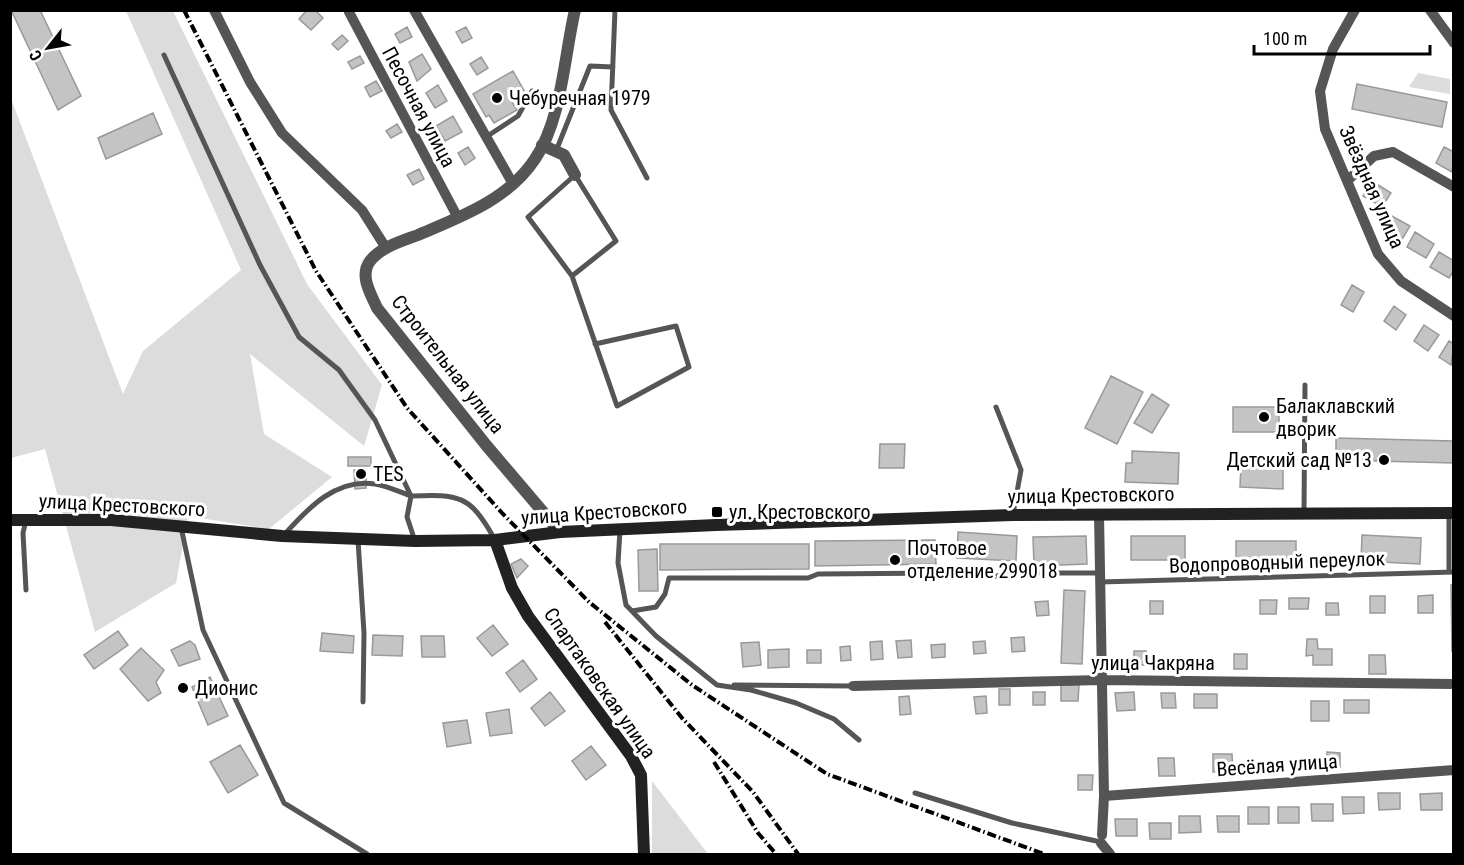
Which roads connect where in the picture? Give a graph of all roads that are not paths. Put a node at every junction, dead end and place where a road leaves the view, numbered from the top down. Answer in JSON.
{"nodes":[{"id":1,"x":214,"y":10,"type":"edge"},
{"id":2,"x":414,"y":10,"type":"edge"},
{"id":3,"x":575,"y":10,"type":"edge"},
{"id":4,"x":615,"y":10,"type":"edge"},
{"id":5,"x":1355,"y":10,"type":"edge"},
{"id":6,"x":1430,"y":10,"type":"edge"},
{"id":7,"x":349,"y":12,"type":"edge"},
{"id":8,"x":1454,"y":43,"type":"edge"},
{"id":9,"x":164,"y":55,"type":"dead end"},
{"id":10,"x":613,"y":67,"type":"junction"},
{"id":11,"x":532,"y":91,"type":"dead end"},
{"id":12,"x":486,"y":137,"type":"junction"},
{"id":13,"x":542,"y":145,"type":"junction"},
{"id":14,"x":556,"y":151,"type":"junction"},
{"id":15,"x":575,"y":175,"type":"junction"},
{"id":16,"x":647,"y":178,"type":"dead end"},
{"id":17,"x":1348,"y":180,"type":"junction"},
{"id":18,"x":513,"y":184,"type":"junction"},
{"id":19,"x":1454,"y":187,"type":"edge"},
{"id":20,"x":458,"y":218,"type":"junction"},
{"id":21,"x":386,"y":248,"type":"junction"},
{"id":22,"x":572,"y":276,"type":"junction"},
{"id":23,"x":1454,"y":316,"type":"edge"},
{"id":24,"x":595,"y":344,"type":"junction"},
{"id":25,"x":1305,"y":385,"type":"dead end"},
{"id":26,"x":996,"y":407,"type":"dead end"},
{"id":27,"x":411,"y":496,"type":"junction"},
{"id":28,"x":1451,"y":513,"type":"edge"},
{"id":29,"x":1099,"y":514,"type":"junction"},
{"id":30,"x":1304,"y":514,"type":"junction"},
{"id":31,"x":1013,"y":515,"type":"junction"},
{"id":32,"x":10,"y":520,"type":"edge"},
{"id":33,"x":26,"y":520,"type":"junction"},
{"id":34,"x":181,"y":527,"type":"junction"},
{"id":35,"x":620,"y":530,"type":"junction"},
{"id":36,"x":560,"y":532,"type":"junction"},
{"id":37,"x":282,"y":536,"type":"junction"},
{"id":38,"x":358,"y":540,"type":"junction"},
{"id":39,"x":495,"y":540,"type":"junction"},
{"id":40,"x":415,"y":541,"type":"junction"},
{"id":41,"x":1451,"y":572,"type":"edge"},
{"id":42,"x":1100,"y":578,"type":"junction"},
{"id":43,"x":26,"y":590,"type":"dead end"},
{"id":44,"x":632,"y":611,"type":"junction"},
{"id":45,"x":1102,"y":680,"type":"junction"},
{"id":46,"x":1454,"y":684,"type":"edge"},
{"id":47,"x":717,"y":685,"type":"junction"},
{"id":48,"x":853,"y":686,"type":"joint"},
{"id":49,"x":363,"y":702,"type":"dead end"},
{"id":50,"x":859,"y":740,"type":"dead end"},
{"id":51,"x":1454,"y":770,"type":"edge"},
{"id":52,"x":915,"y":793,"type":"dead end"},
{"id":53,"x":1104,"y":796,"type":"junction"},
{"id":54,"x":1101,"y":839,"type":"junction"},
{"id":55,"x":367,"y":855,"type":"edge"},
{"id":56,"x":644,"y":855,"type":"edge"},
{"id":57,"x":1110,"y":855,"type":"edge"}],
"edges":[{"from":1,"to":21,"type":"street"},
{"from":2,"to":12,"type":"street"},
{"from":3,"to":13,"type":"street","name":"Строительная улица"},
{"from":4,"to":10,"type":"lane"},
{"from":5,"to":17,"type":"street","name":"Звёздная улица"},
{"from":6,"to":8,"type":"street"},
{"from":7,"to":20,"type":"street","name":"Песочная улица"},
{"from":9,"to":27,"type":"lane"},
{"from":10,"to":14,"type":"lane"},
{"from":10,"to":16,"type":"lane"},
{"from":11,"to":12,"type":"lane"},
{"from":12,"to":18,"type":"street"},
{"from":13,"to":14,"type":"street"},
{"from":13,"to":18,"type":"street","name":"Строительная улица"},
{"from":14,"to":15,"type":"street"},
{"from":15,"to":22,"type":"lane"},
{"from":15,"to":22,"type":"lane"},
{"from":17,"to":19,"type":"street"},
{"from":17,"to":23,"type":"street","name":"Звёздная улица"},
{"from":18,"to":20,"type":"street","name":"Строительная улица"},
{"from":20,"to":21,"type":"street","name":"Строительная улица"},
{"from":21,"to":36,"type":"street","name":"Строительная улица"},
{"from":22,"to":24,"type":"lane"},
{"from":24,"to":24,"type":"lane"},
{"from":25,"to":30,"type":"lane"},
{"from":26,"to":31,"type":"lane"},
{"from":27,"to":37,"type":"lane"},
{"from":27,"to":39,"type":"lane"},
{"from":27,"to":40,"type":"lane"},
{"from":28,"to":30,"type":"main road","name":"улица Крестовского"},
{"from":28,"to":41,"type":"lane"},
{"from":29,"to":30,"type":"main road","name":"улица Крестовского"},
{"from":29,"to":31,"type":"main road","name":"улица Крестовского"},
{"from":29,"to":42,"type":"street"},
{"from":31,"to":35,"type":"main road","name":"улица Крестовского"},
{"from":32,"to":33,"type":"main road","name":"улица Крестовского"},
{"from":33,"to":34,"type":"main road","name":"улица Крестовского"},
{"from":33,"to":43,"type":"lane"},
{"from":34,"to":37,"type":"main road","name":"улица Крестовского"},
{"from":34,"to":55,"type":"lane"},
{"from":35,"to":36,"type":"main road","name":"улица Крестовского"},
{"from":35,"to":44,"type":"lane"},
{"from":36,"to":39,"type":"main road","name":"улица Крестовского"},
{"from":37,"to":38,"type":"main road","name":"улица Крестовского"},
{"from":38,"to":40,"type":"main road","name":"улица Крестовского"},
{"from":38,"to":49,"type":"lane"},
{"from":39,"to":40,"type":"main road","name":"улица Крестовского"},
{"from":39,"to":56,"type":"main road","name":"Спартаковская улица"},
{"from":41,"to":42,"type":"lane","name":"Водопроводный переулок"},
{"from":42,"to":44,"type":"lane","name":"Водопроводный переулок"},
{"from":42,"to":45,"type":"street"},
{"from":44,"to":47,"type":"lane"},
{"from":45,"to":46,"type":"street","name":"улица Чакряна"},
{"from":45,"to":48,"type":"street","name":"улица Чакряна"},
{"from":45,"to":53,"type":"street"},
{"from":47,"to":48,"type":"lane"},
{"from":47,"to":50,"type":"lane"},
{"from":51,"to":53,"type":"street","name":"Весёлая улица"},
{"from":52,"to":54,"type":"lane"},
{"from":53,"to":54,"type":"street"},
{"from":54,"to":57,"type":"street"}]}
